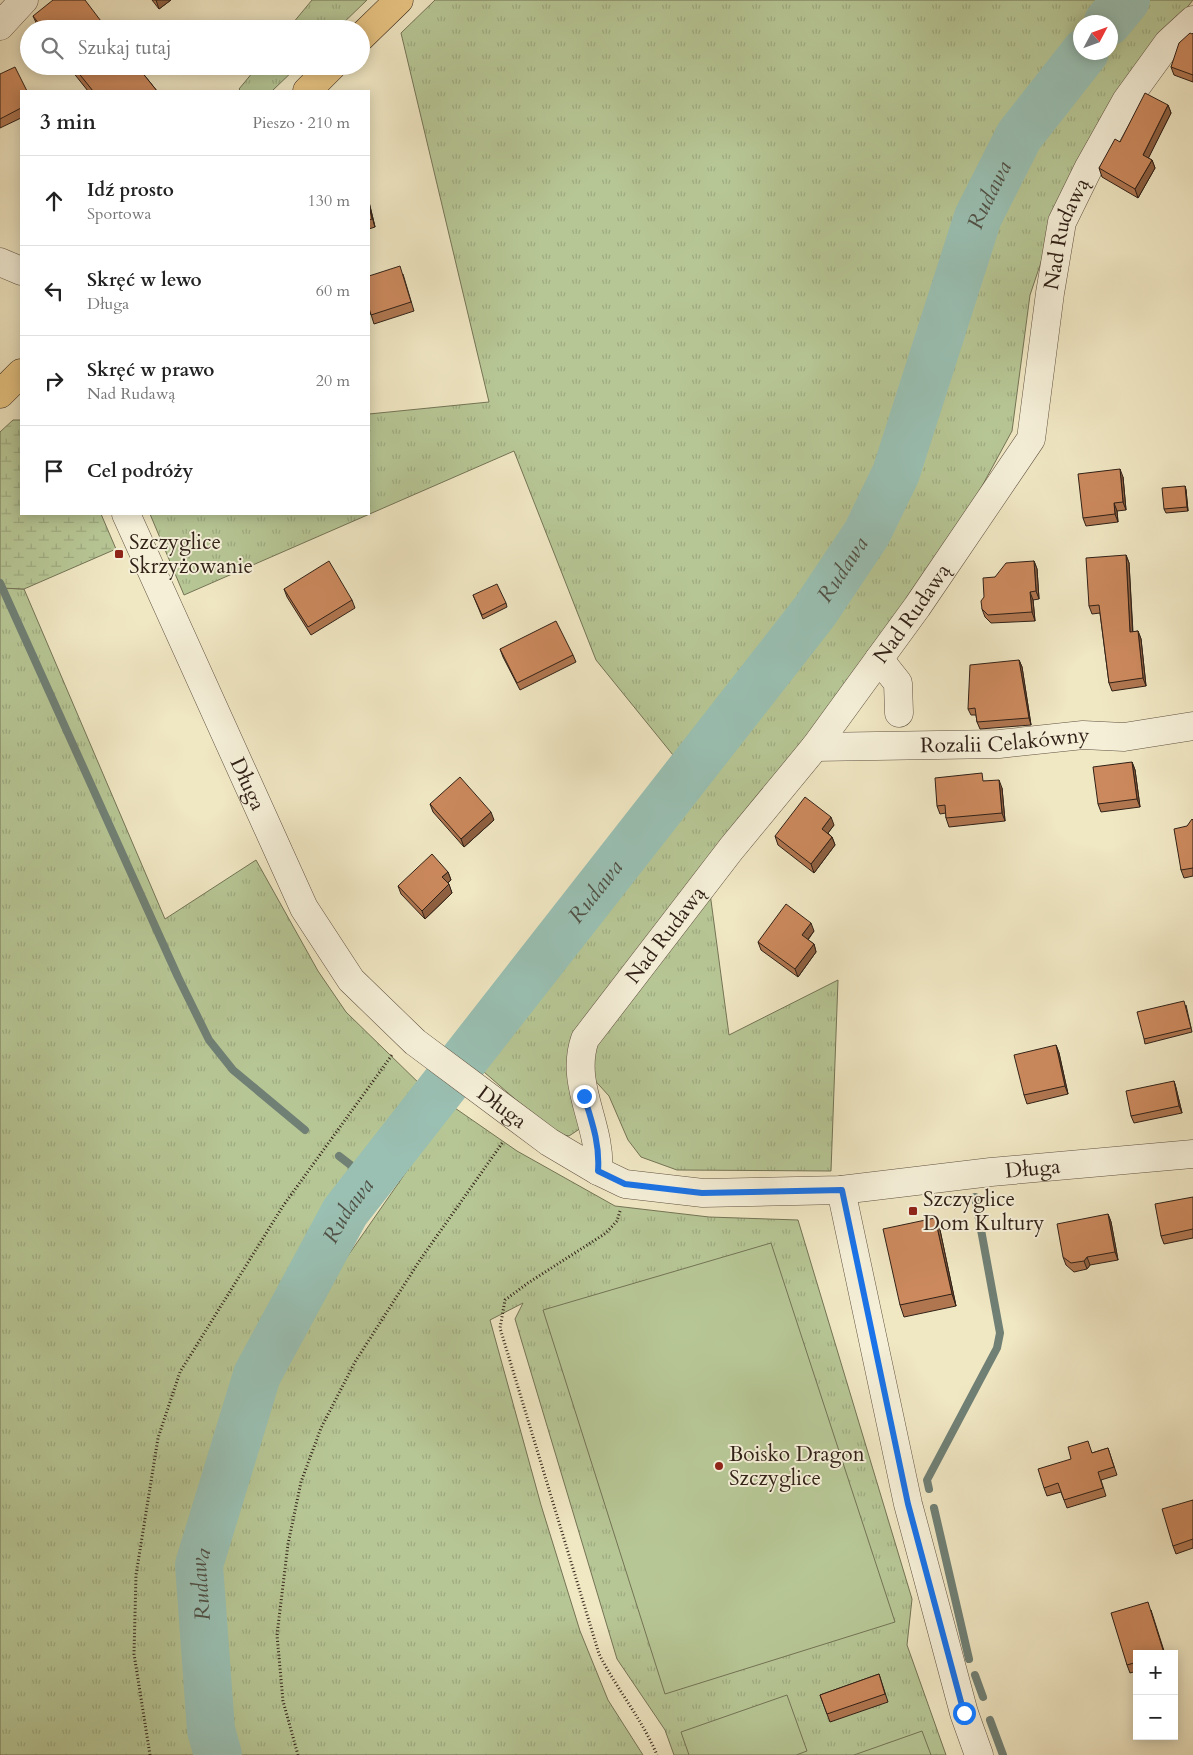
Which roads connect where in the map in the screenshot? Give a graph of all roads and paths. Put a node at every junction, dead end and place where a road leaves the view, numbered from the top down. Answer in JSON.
{"nodes":[{"id":1,"x":24,"y":0,"type":"edge"},
{"id":2,"x":399,"y":0,"type":"edge"},
{"id":3,"x":1193,"y":20,"type":"edge"},
{"id":4,"x":0,"y":26,"type":"edge"},
{"id":5,"x":370,"y":28,"type":"edge"},
{"id":6,"x":323,"y":75,"type":"edge"},
{"id":7,"x":308,"y":90,"type":"edge"},
{"id":8,"x":0,"y":262,"type":"edge"},
{"id":9,"x":20,"y":271,"type":"edge"},
{"id":10,"x":20,"y":375,"type":"edge"},
{"id":11,"x":0,"y":394,"type":"edge"},
{"id":12,"x":126,"y":515,"type":"edge"},
{"id":13,"x":879,"y":659,"type":"junction"},
{"id":14,"x":899,"y":713,"type":"dead end"},
{"id":15,"x":1193,"y":726,"type":"edge"},
{"id":16,"x":815,"y":747,"type":"junction"},
{"id":17,"x":405,"y":1046,"type":"junction"},
{"id":18,"x":508,"y":1136,"type":"dead end"},
{"id":19,"x":1193,"y":1154,"type":"edge"},
{"id":20,"x":598,"y":1171,"type":"junction"},
{"id":21,"x":625,"y":1184,"type":"junction"},
{"id":22,"x":842,"y":1190,"type":"junction"},
{"id":23,"x":150,"y":1755,"type":"edge"},
{"id":24,"x":298,"y":1755,"type":"edge"},
{"id":25,"x":657,"y":1755,"type":"edge"},
{"id":26,"x":979,"y":1755,"type":"edge"}],
"edges":[{"from":1,"to":4,"type":"street"},
{"from":2,"to":5,"type":"main road"},
{"from":3,"to":13,"type":"street","name":"Nad Rudawą"},
{"from":6,"to":7,"type":"main road"},
{"from":8,"to":9,"type":"street"},
{"from":10,"to":11,"type":"main road"},
{"from":12,"to":17,"type":"street","name":"Długa"},
{"from":13,"to":14,"type":"street"},
{"from":13,"to":16,"type":"street","name":"Nad Rudawą"},
{"from":15,"to":16,"type":"street","name":"Rozalii Celakówny"},
{"from":16,"to":20,"type":"street","name":"Nad Rudawą"},
{"from":17,"to":20,"type":"street","name":"Długa"},
{"from":17,"to":23,"type":"path"},
{"from":18,"to":24,"type":"path"},
{"from":19,"to":22,"type":"street","name":"Długa"},
{"from":20,"to":21,"type":"street","name":"Długa"},
{"from":21,"to":22,"type":"street","name":"Długa"},
{"from":21,"to":25,"type":"path"},
{"from":22,"to":26,"type":"street"}]}
